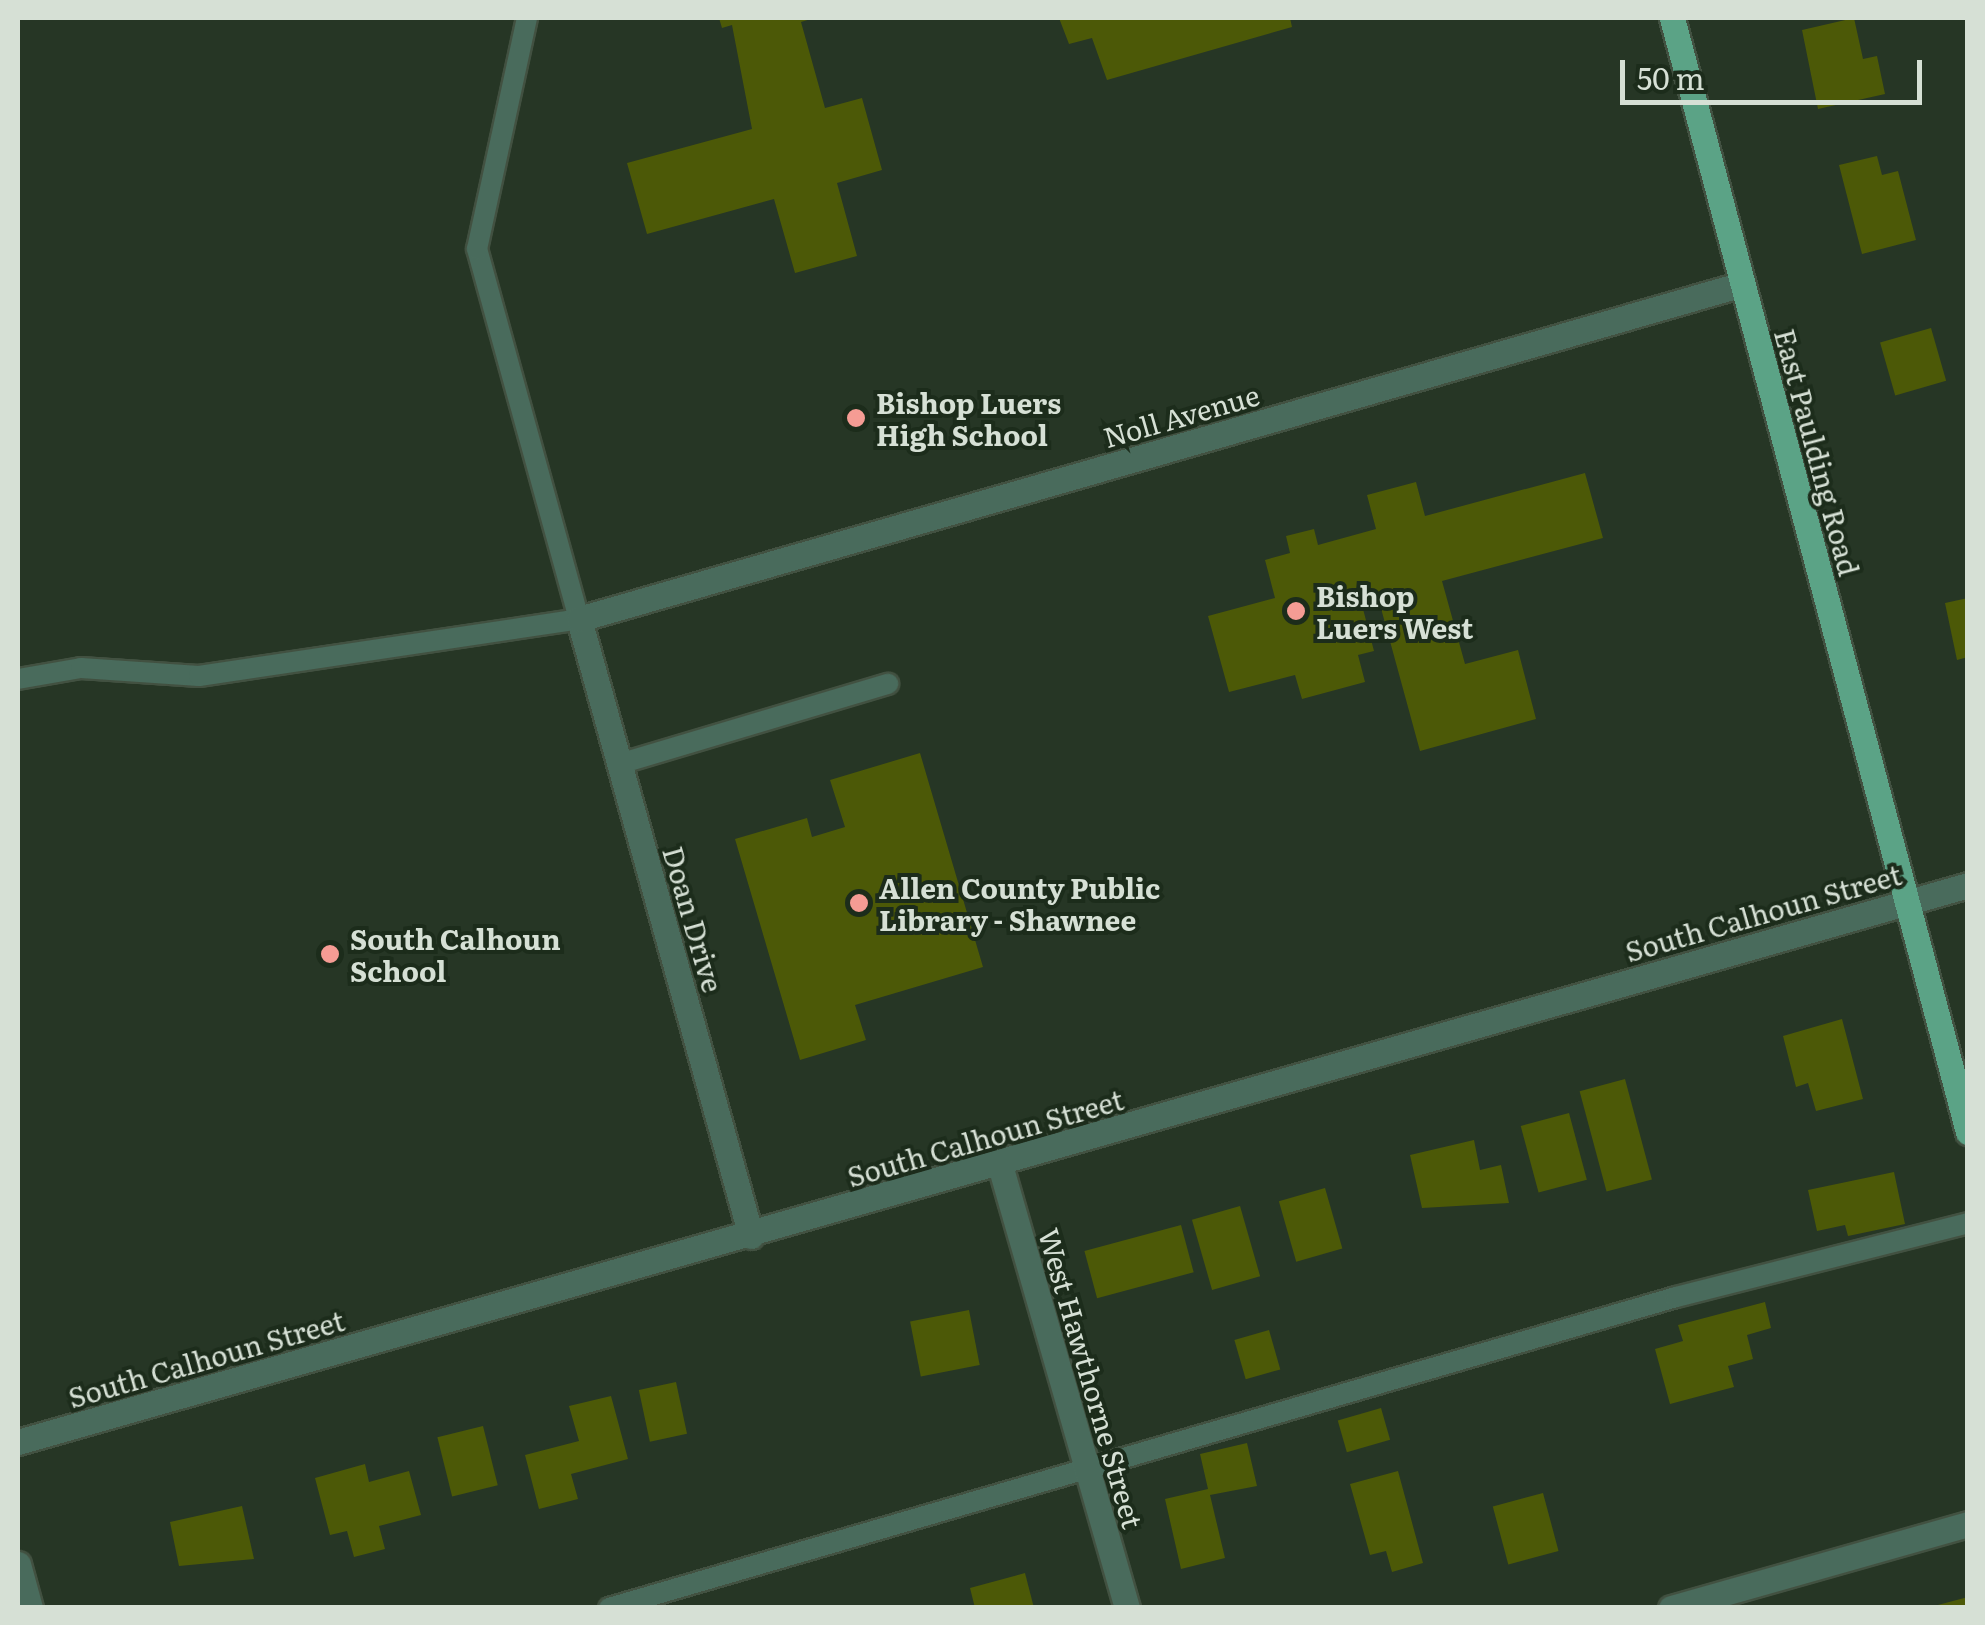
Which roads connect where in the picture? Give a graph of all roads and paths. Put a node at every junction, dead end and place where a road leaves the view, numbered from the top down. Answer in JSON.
{"nodes":[{"id":1,"x":527,"y":18,"type":"edge"},
{"id":2,"x":1672,"y":18,"type":"edge"},
{"id":3,"x":1743,"y":284,"type":"junction"},
{"id":4,"x":578,"y":620,"type":"junction"},
{"id":5,"x":18,"y":679,"type":"edge"},
{"id":6,"x":888,"y":684,"type":"dead end"},
{"id":7,"x":620,"y":764,"type":"junction"},
{"id":8,"x":1968,"y":885,"type":"edge"},
{"id":9,"x":1907,"y":902,"type":"junction"},
{"id":10,"x":1968,"y":1132,"type":"edge"},
{"id":11,"x":1000,"y":1164,"type":"junction"},
{"id":12,"x":1968,"y":1223,"type":"edge"},
{"id":13,"x":751,"y":1236,"type":"junction"},
{"id":14,"x":18,"y":1442,"type":"edge"},
{"id":15,"x":1086,"y":1467,"type":"junction"},
{"id":16,"x":1968,"y":1524,"type":"edge"},
{"id":17,"x":18,"y":1564,"type":"edge"},
{"id":18,"x":30,"y":1608,"type":"edge"},
{"id":19,"x":610,"y":1608,"type":"edge"},
{"id":20,"x":1127,"y":1608,"type":"edge"},
{"id":21,"x":1671,"y":1608,"type":"edge"}],
"edges":[{"from":1,"to":4,"type":"lane"},
{"from":2,"to":3,"type":"main road","name":"East Paulding Road"},
{"from":3,"to":4,"type":"street","name":"Noll Avenue"},
{"from":3,"to":9,"type":"main road","name":"East Paulding Road"},
{"from":4,"to":5,"type":"lane"},
{"from":4,"to":7,"type":"street","name":"Doan Drive"},
{"from":6,"to":7,"type":"lane"},
{"from":7,"to":13,"type":"street","name":"Doan Drive"},
{"from":8,"to":9,"type":"street","name":"South Calhoun Street"},
{"from":9,"to":10,"type":"main road","name":"East Paulding Road"},
{"from":9,"to":11,"type":"street","name":"South Calhoun Street"},
{"from":11,"to":13,"type":"street","name":"South Calhoun Street"},
{"from":11,"to":15,"type":"street","name":"West Hawthorne Street"},
{"from":12,"to":15,"type":"lane"},
{"from":13,"to":14,"type":"street","name":"South Calhoun Street"},
{"from":15,"to":19,"type":"lane"},
{"from":15,"to":20,"type":"street","name":"West Hawthorne Street"},
{"from":16,"to":21,"type":"street"},
{"from":17,"to":18,"type":"street"}]}
